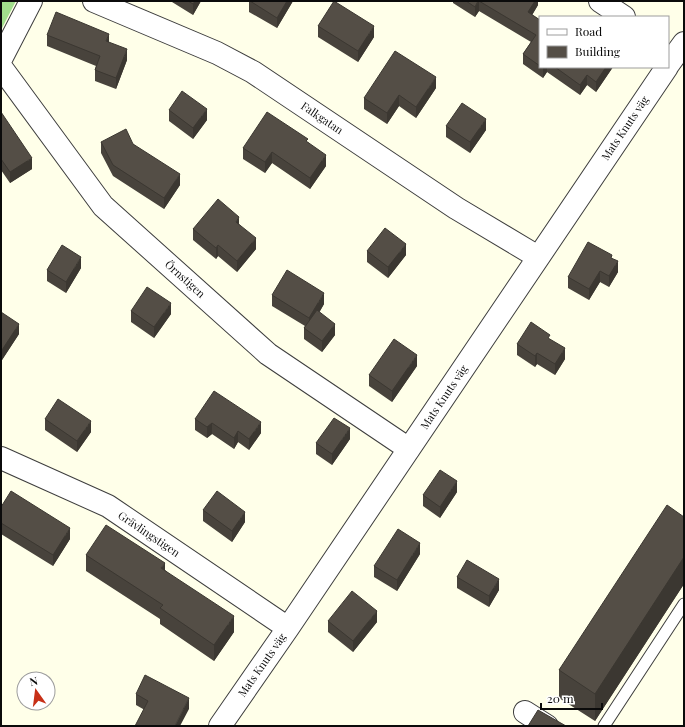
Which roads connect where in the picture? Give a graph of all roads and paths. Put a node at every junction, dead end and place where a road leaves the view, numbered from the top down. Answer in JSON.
{"nodes":[{"id":1,"x":31,"y":1,"type":"edge"},
{"id":2,"x":94,"y":1,"type":"edge"},
{"id":3,"x":600,"y":1,"type":"edge"},
{"id":4,"x":622,"y":16,"type":"edge"},
{"id":5,"x":1,"y":59,"type":"edge"},
{"id":6,"x":1,"y":67,"type":"edge"},
{"id":7,"x":664,"y":68,"type":"edge"},
{"id":8,"x":538,"y":257,"type":"junction"},
{"id":9,"x":409,"y":449,"type":"junction"},
{"id":10,"x":1,"y":458,"type":"edge"},
{"id":11,"x":684,"y":604,"type":"edge"},
{"id":12,"x":288,"y":628,"type":"junction"},
{"id":13,"x":525,"y":712,"type":"dead end"},
{"id":14,"x":220,"y":726,"type":"edge"},
{"id":15,"x":547,"y":726,"type":"edge"},
{"id":16,"x":604,"y":726,"type":"edge"}],
"edges":[{"from":1,"to":5,"type":"street"},
{"from":2,"to":8,"type":"street","name":"Falkgatan"},
{"from":3,"to":4,"type":"street"},
{"from":6,"to":9,"type":"street","name":"Örnstigen"},
{"from":7,"to":8,"type":"street","name":"Mats Knuts väg"},
{"from":8,"to":9,"type":"street","name":"Mats Knuts väg"},
{"from":9,"to":12,"type":"street","name":"Mats Knuts väg"},
{"from":10,"to":12,"type":"street","name":"Grävlingstigen"},
{"from":11,"to":16,"type":"lane"},
{"from":12,"to":14,"type":"street","name":"Mats Knuts väg"},
{"from":13,"to":15,"type":"street"}]}
